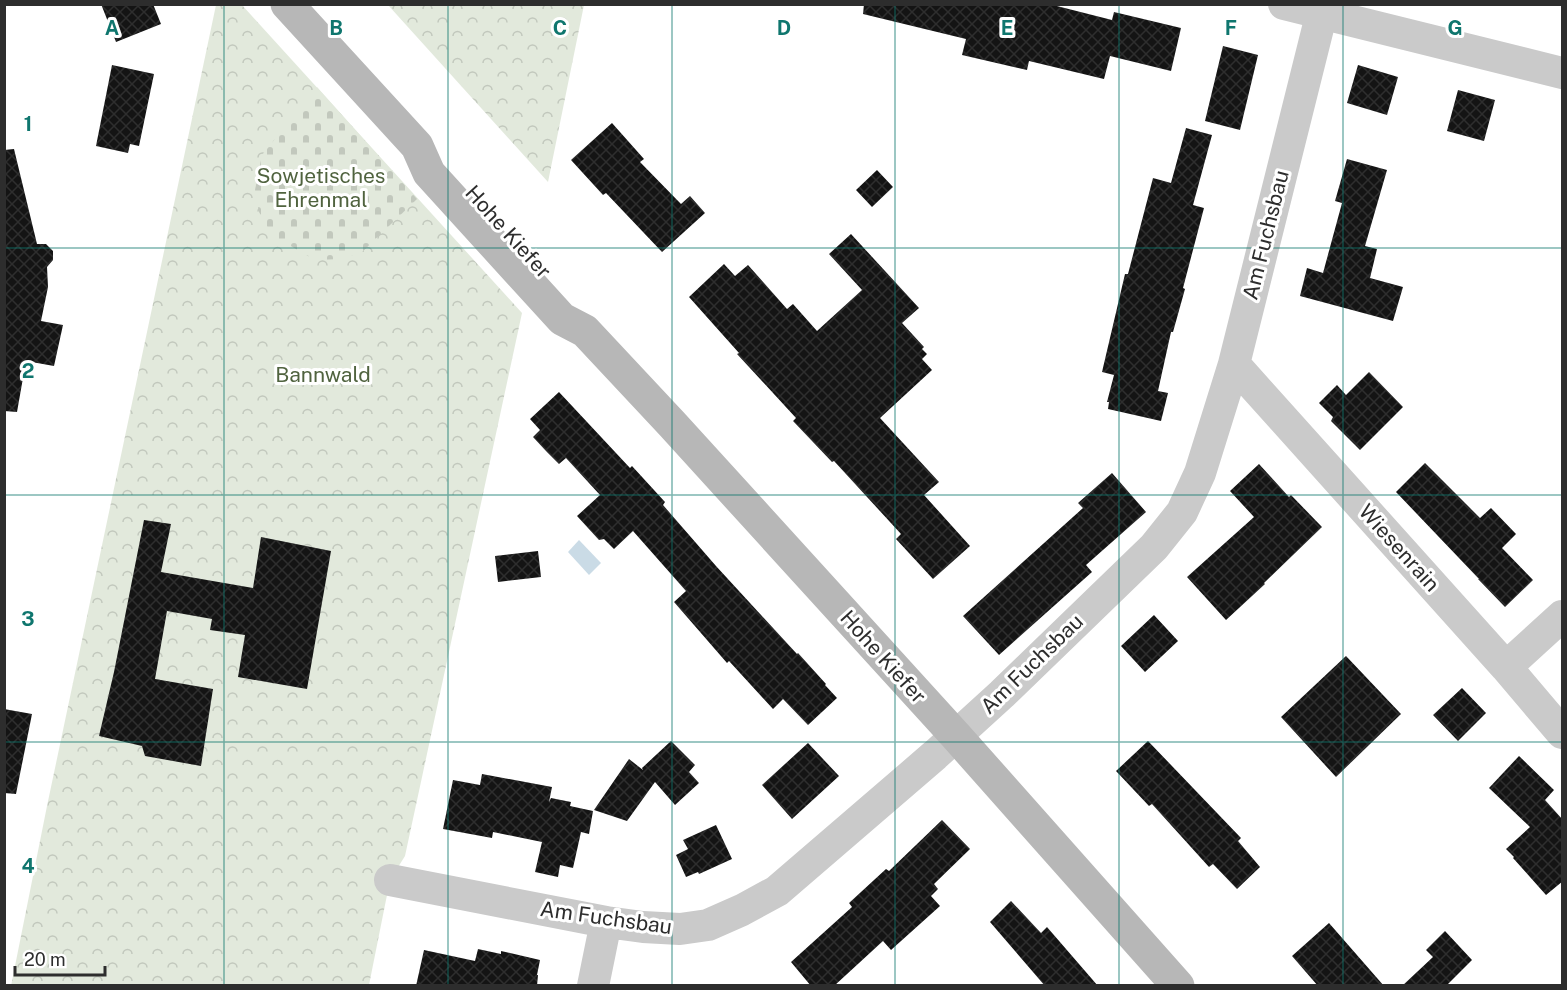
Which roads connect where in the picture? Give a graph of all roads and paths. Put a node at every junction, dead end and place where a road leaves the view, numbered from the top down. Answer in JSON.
{"nodes":[{"id":1,"x":287,"y":4,"type":"edge"},
{"id":2,"x":1284,"y":4,"type":"edge"},
{"id":3,"x":1323,"y":9,"type":"edge"},
{"id":4,"x":1563,"y":73,"type":"edge"},
{"id":5,"x":1234,"y":364,"type":"junction"},
{"id":6,"x":1563,"y":616,"type":"edge"},
{"id":7,"x":1506,"y":667,"type":"junction"},
{"id":8,"x":1563,"y":734,"type":"edge"},
{"id":9,"x":956,"y":736,"type":"junction"},
{"id":10,"x":390,"y":880,"type":"dead end"},
{"id":11,"x":606,"y":922,"type":"junction"},
{"id":12,"x":593,"y":986,"type":"edge"},
{"id":13,"x":1178,"y":986,"type":"edge"}],
"edges":[{"from":1,"to":9,"type":"street","name":"Hohe Kiefer"},
{"from":2,"to":3,"type":"street"},
{"from":3,"to":4,"type":"street"},
{"from":3,"to":5,"type":"street","name":"Am Fuchsbau"},
{"from":5,"to":7,"type":"street","name":"Wiesenrain"},
{"from":5,"to":9,"type":"street","name":"Am Fuchsbau"},
{"from":6,"to":7,"type":"street"},
{"from":7,"to":8,"type":"street","name":"Wiesenrain"},
{"from":9,"to":11,"type":"street","name":"Am Fuchsbau"},
{"from":9,"to":13,"type":"street","name":"Hohe Kiefer"},
{"from":10,"to":11,"type":"street","name":"Am Fuchsbau"},
{"from":11,"to":12,"type":"street"}]}
